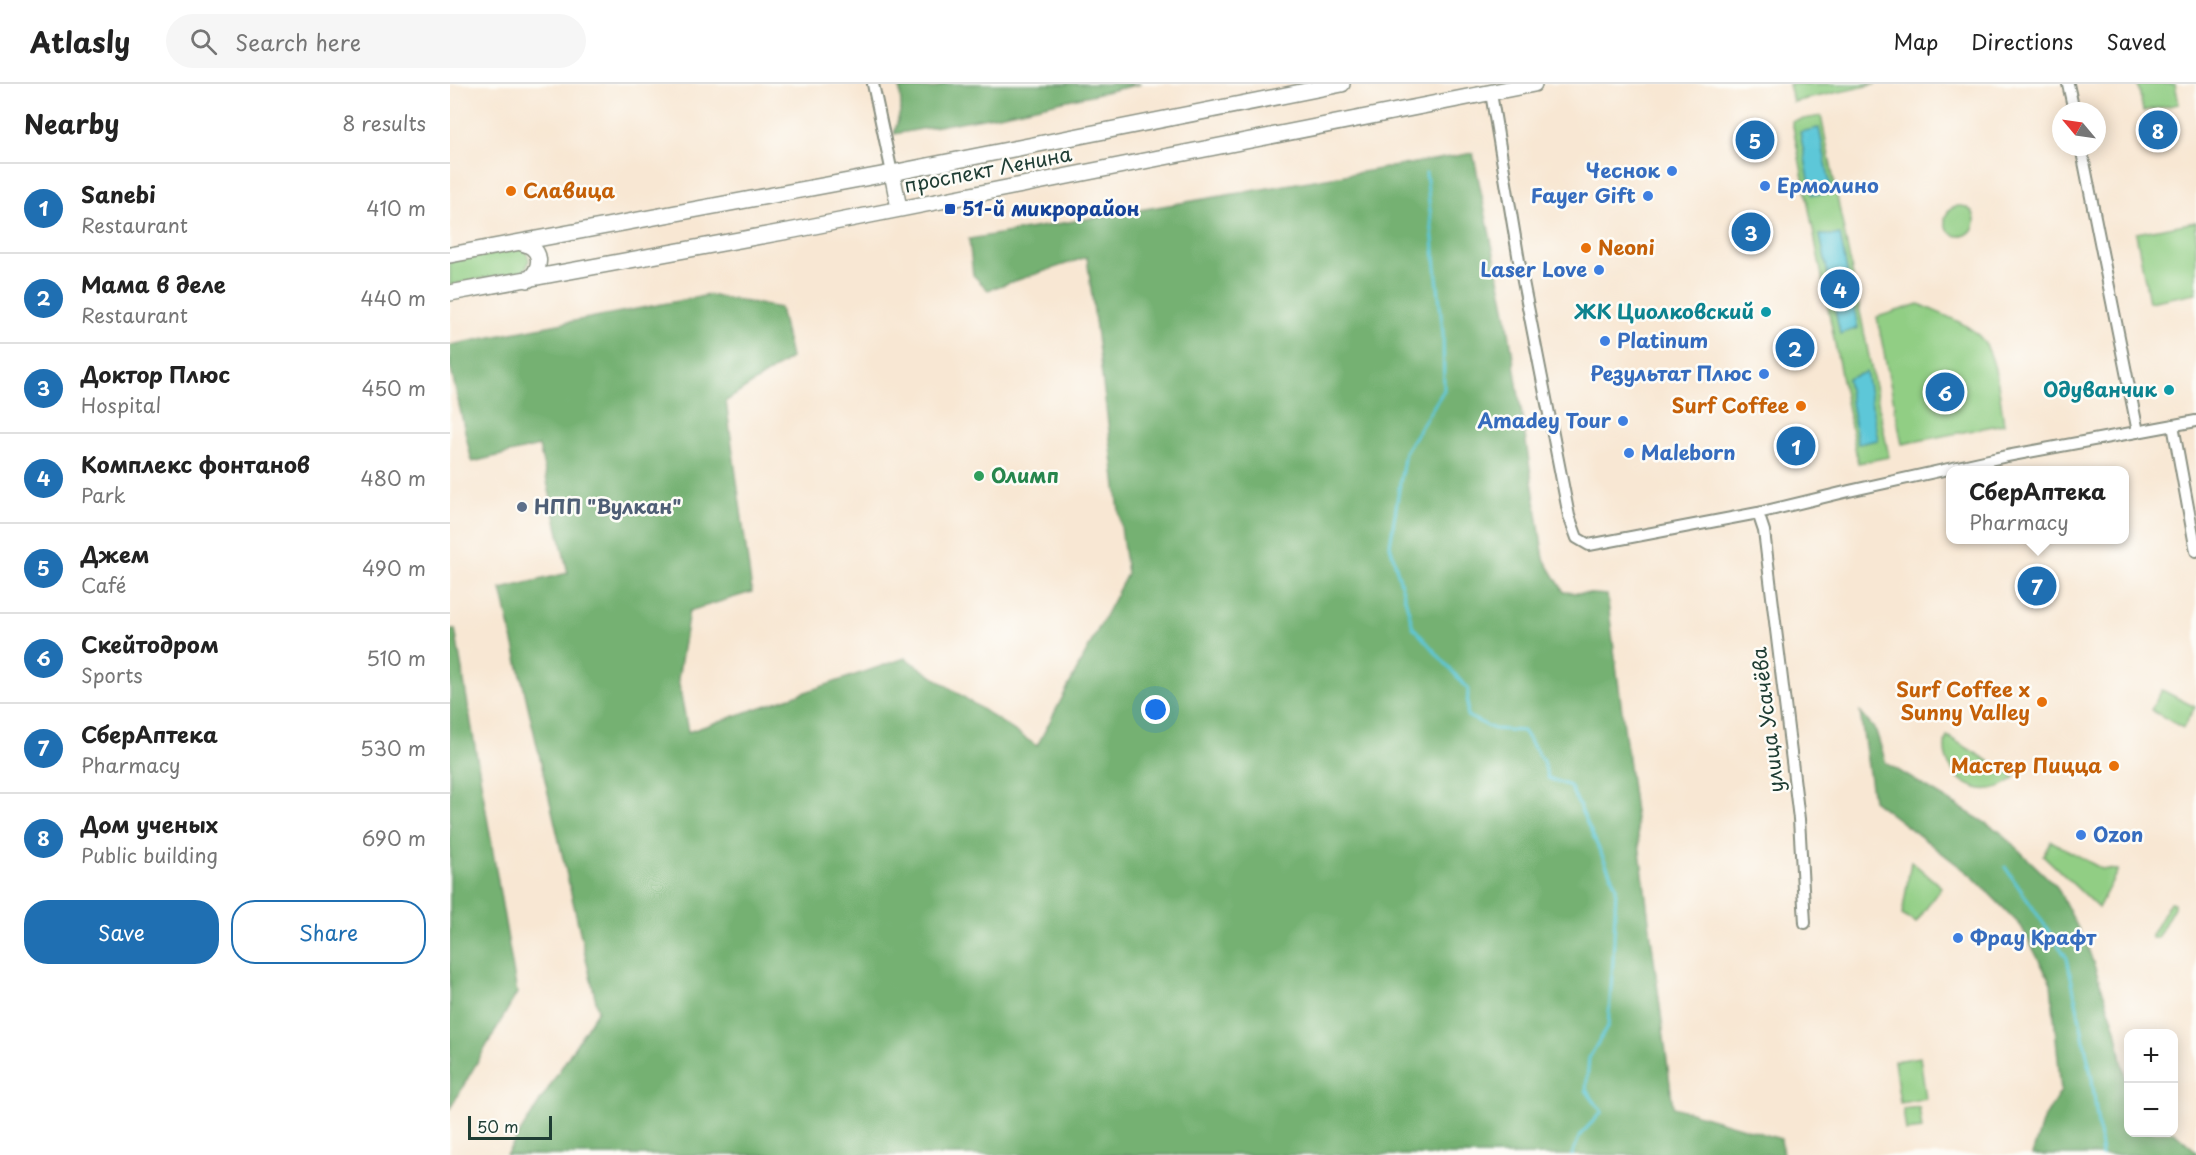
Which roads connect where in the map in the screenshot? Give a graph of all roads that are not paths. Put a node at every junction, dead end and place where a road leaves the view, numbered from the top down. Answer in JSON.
{"nodes":[{"id":1,"x":873,"y":84,"type":"edge"},
{"id":2,"x":1342,"y":84,"type":"edge"},
{"id":3,"x":1534,"y":84,"type":"edge"},
{"id":4,"x":2068,"y":84,"type":"edge"},
{"id":5,"x":1491,"y":93,"type":"junction"},
{"id":6,"x":2072,"y":102,"type":"edge"},
{"id":7,"x":2083,"y":156,"type":"edge"},
{"id":8,"x":892,"y":173,"type":"junction"},
{"id":9,"x":899,"y":208,"type":"junction"},
{"id":10,"x":520,"y":243,"type":"junction"},
{"id":11,"x":450,"y":255,"type":"edge"},
{"id":12,"x":528,"y":280,"type":"junction"},
{"id":13,"x":450,"y":293,"type":"edge"},
{"id":14,"x":2196,"y":421,"type":"edge"},
{"id":15,"x":2173,"y":425,"type":"junction"},
{"id":16,"x":2138,"y":432,"type":"junction"},
{"id":17,"x":1961,"y":466,"type":"edge"},
{"id":18,"x":1946,"y":469,"type":"edge"},
{"id":19,"x":1758,"y":513,"type":"junction"},
{"id":20,"x":2196,"y":551,"type":"edge"},
{"id":21,"x":1805,"y":923,"type":"dead end"}],
"edges":[{"from":1,"to":8,"type":"street"},
{"from":2,"to":8,"type":"main road","name":"проспект Ленина"},
{"from":3,"to":5,"type":"main road","name":"проспект Ленина"},
{"from":4,"to":6,"type":"street"},
{"from":5,"to":9,"type":"main road","name":"проспект Ленина"},
{"from":5,"to":19,"type":"street"},
{"from":7,"to":16,"type":"street"},
{"from":8,"to":9,"type":"main road"},
{"from":8,"to":10,"type":"main road","name":"проспект Ленина"},
{"from":9,"to":12,"type":"main road","name":"проспект Ленина"},
{"from":10,"to":11,"type":"main road","name":"проспект Ленина"},
{"from":10,"to":12,"type":"main road"},
{"from":12,"to":13,"type":"main road","name":"проспект Ленина"},
{"from":14,"to":15,"type":"street"},
{"from":15,"to":16,"type":"street"},
{"from":15,"to":20,"type":"street"},
{"from":16,"to":17,"type":"street"},
{"from":18,"to":19,"type":"street"},
{"from":19,"to":21,"type":"street","name":"улица Усачёва"}]}
